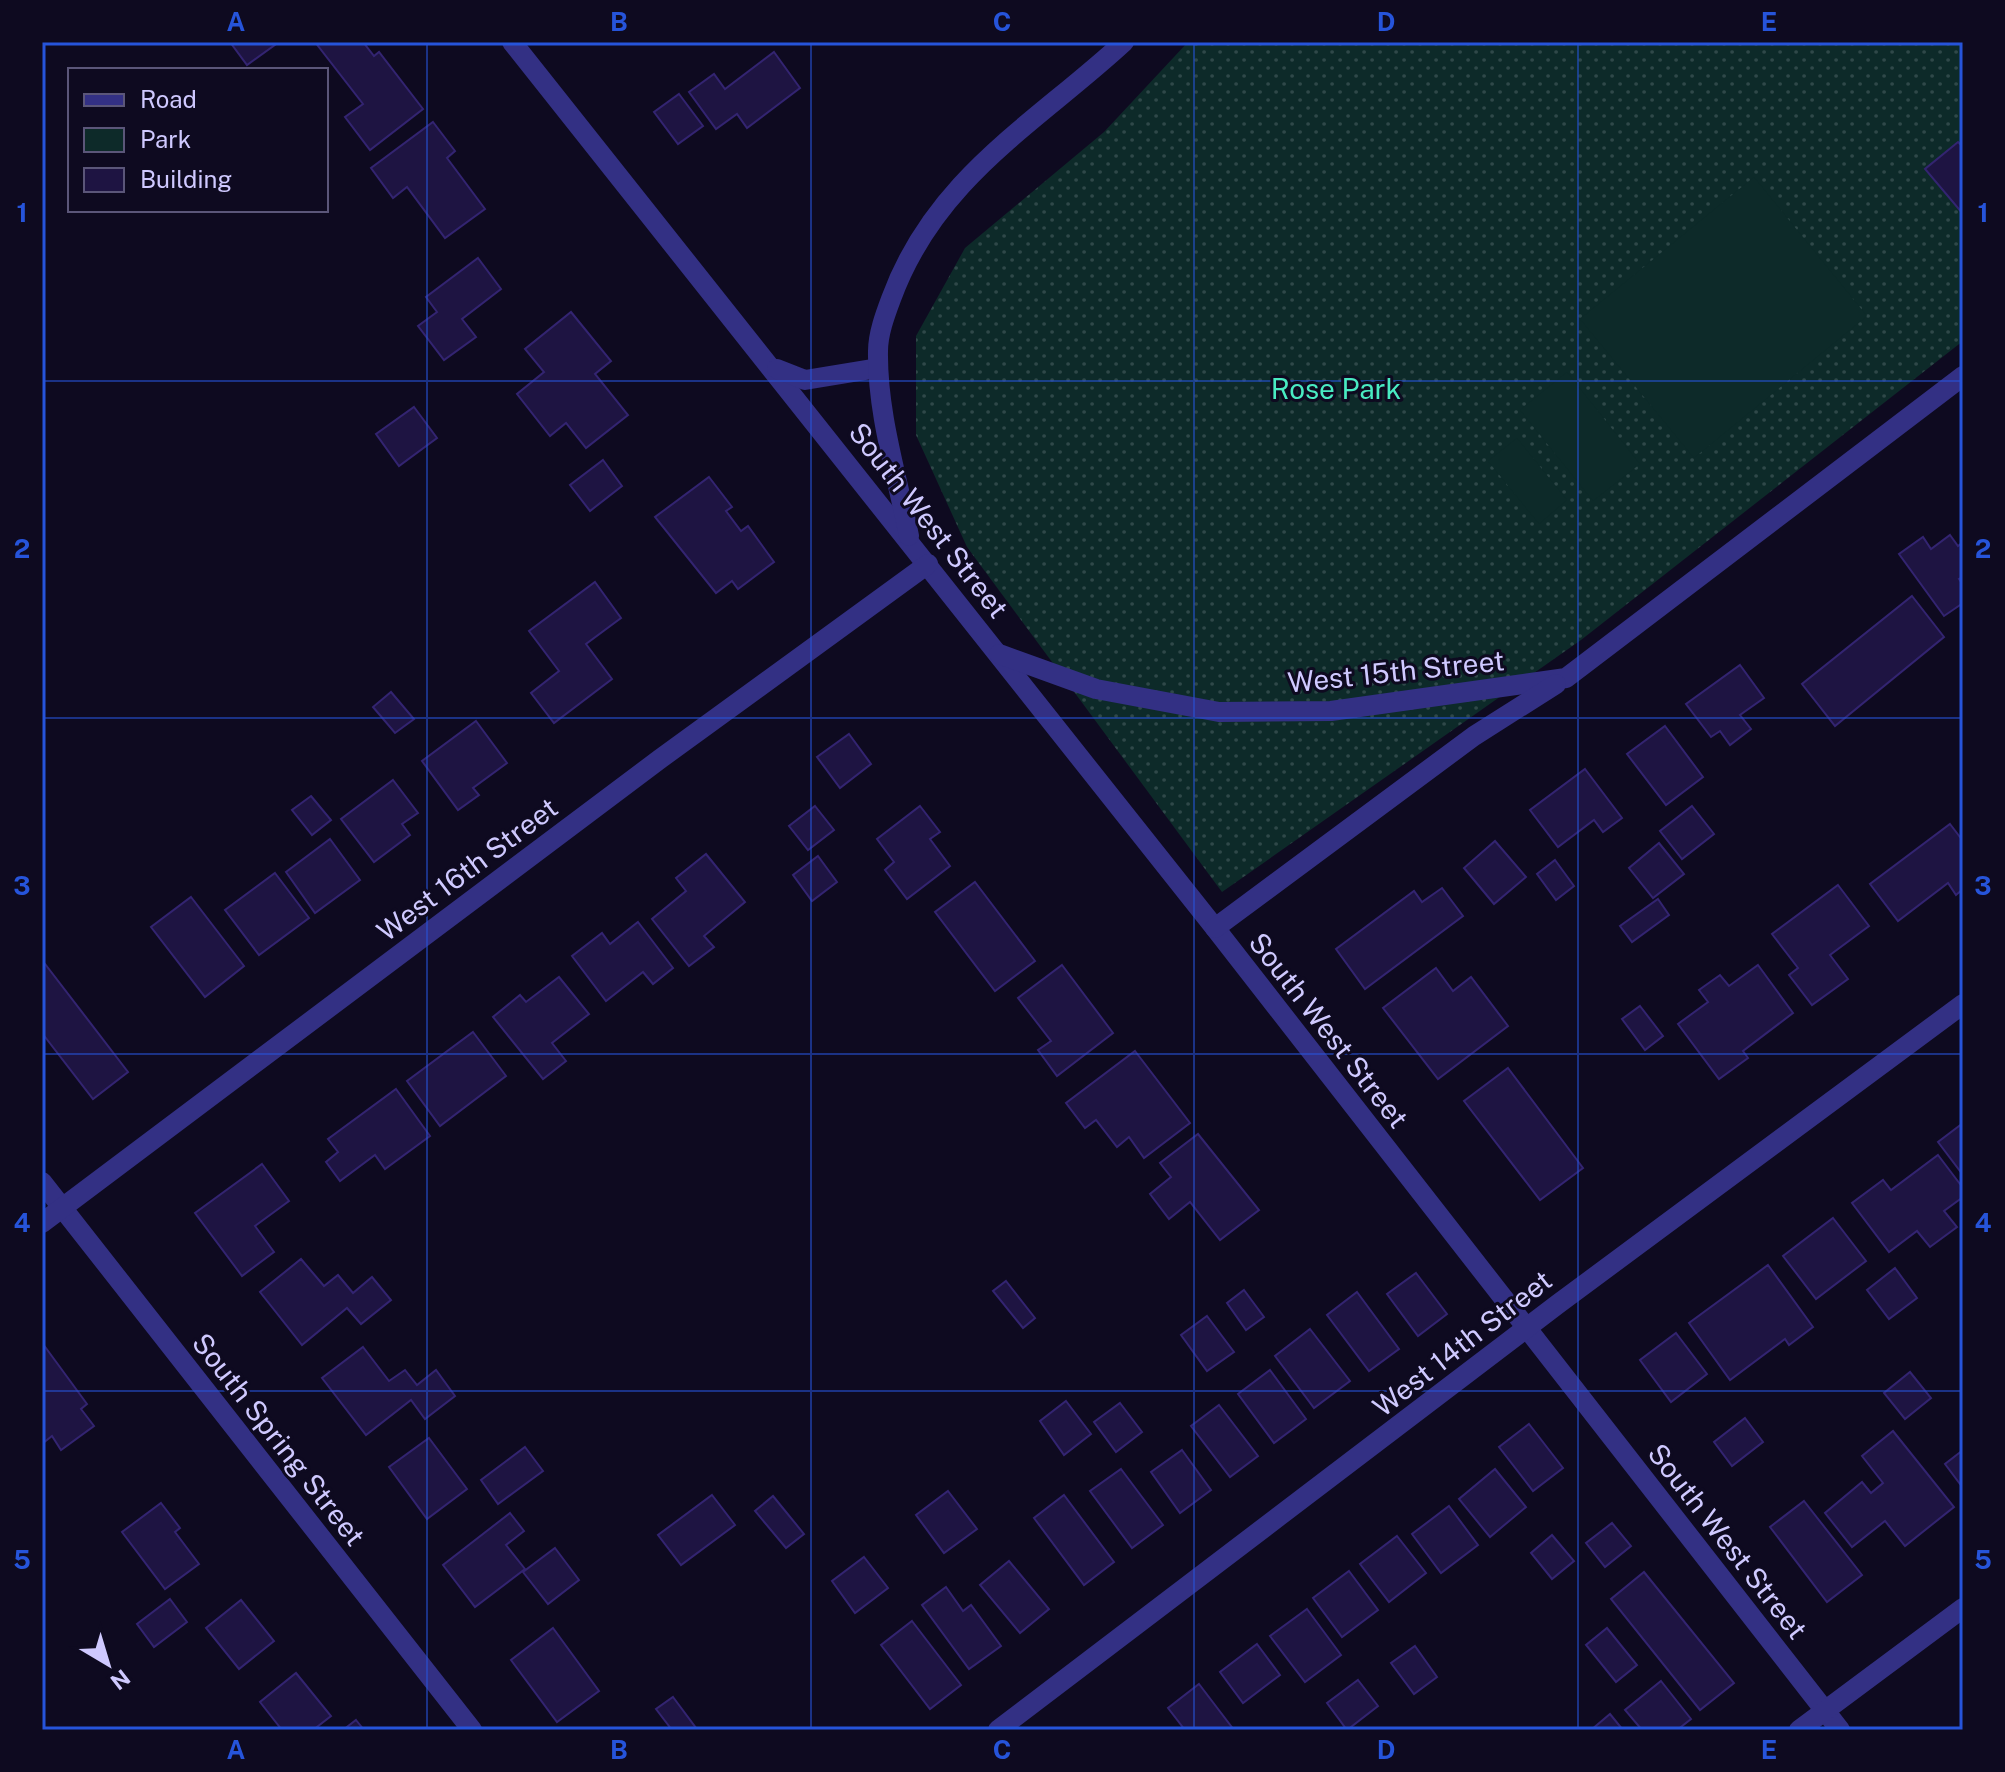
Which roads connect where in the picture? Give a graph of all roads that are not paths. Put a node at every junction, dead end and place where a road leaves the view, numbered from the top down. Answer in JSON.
{"nodes":[{"id":1,"x":512,"y":42,"type":"edge"},
{"id":2,"x":1124,"y":42,"type":"edge"},
{"id":3,"x":772,"y":366,"type":"junction"},
{"id":4,"x":878,"y":368,"type":"junction"},
{"id":5,"x":1963,"y":376,"type":"edge"},
{"id":6,"x":909,"y":540,"type":"junction"},
{"id":7,"x":928,"y":564,"type":"junction"},
{"id":8,"x":999,"y":654,"type":"junction"},
{"id":9,"x":1566,"y":678,"type":"junction"},
{"id":10,"x":1215,"y":928,"type":"junction"},
{"id":11,"x":1963,"y":1004,"type":"edge"},
{"id":12,"x":42,"y":1182,"type":"edge"},
{"id":13,"x":62,"y":1208,"type":"junction"},
{"id":14,"x":42,"y":1223,"type":"edge"},
{"id":15,"x":1527,"y":1329,"type":"junction"},
{"id":16,"x":1963,"y":1608,"type":"edge"},
{"id":17,"x":1825,"y":1711,"type":"junction"},
{"id":18,"x":472,"y":1730,"type":"edge"},
{"id":19,"x":998,"y":1730,"type":"edge"},
{"id":20,"x":1799,"y":1730,"type":"edge"},
{"id":21,"x":1840,"y":1730,"type":"edge"}],
"edges":[{"from":1,"to":3,"type":"street","name":"South West Street"},
{"from":2,"to":4,"type":"street"},
{"from":3,"to":4,"type":"street","name":"South West Street"},
{"from":3,"to":6,"type":"street","name":"South West Street"},
{"from":4,"to":6,"type":"street"},
{"from":5,"to":9,"type":"street","name":"West 15th Street"},
{"from":6,"to":7,"type":"street","name":"South West Street"},
{"from":7,"to":8,"type":"street","name":"South West Street"},
{"from":7,"to":13,"type":"street","name":"West 16th Street"},
{"from":8,"to":9,"type":"street","name":"West 15th Street"},
{"from":8,"to":10,"type":"street","name":"South West Street"},
{"from":9,"to":10,"type":"street","name":"West 15th Street"},
{"from":10,"to":15,"type":"street","name":"South West Street"},
{"from":11,"to":15,"type":"street","name":"West 14th Street"},
{"from":12,"to":13,"type":"street","name":"South Spring Street"},
{"from":13,"to":14,"type":"street","name":"West 16th Street"},
{"from":13,"to":18,"type":"street","name":"South Spring Street"},
{"from":15,"to":17,"type":"street","name":"South West Street"},
{"from":15,"to":19,"type":"street","name":"West 14th Street"},
{"from":16,"to":17,"type":"street"},
{"from":17,"to":20,"type":"street"},
{"from":17,"to":21,"type":"street","name":"South West Street"}]}
